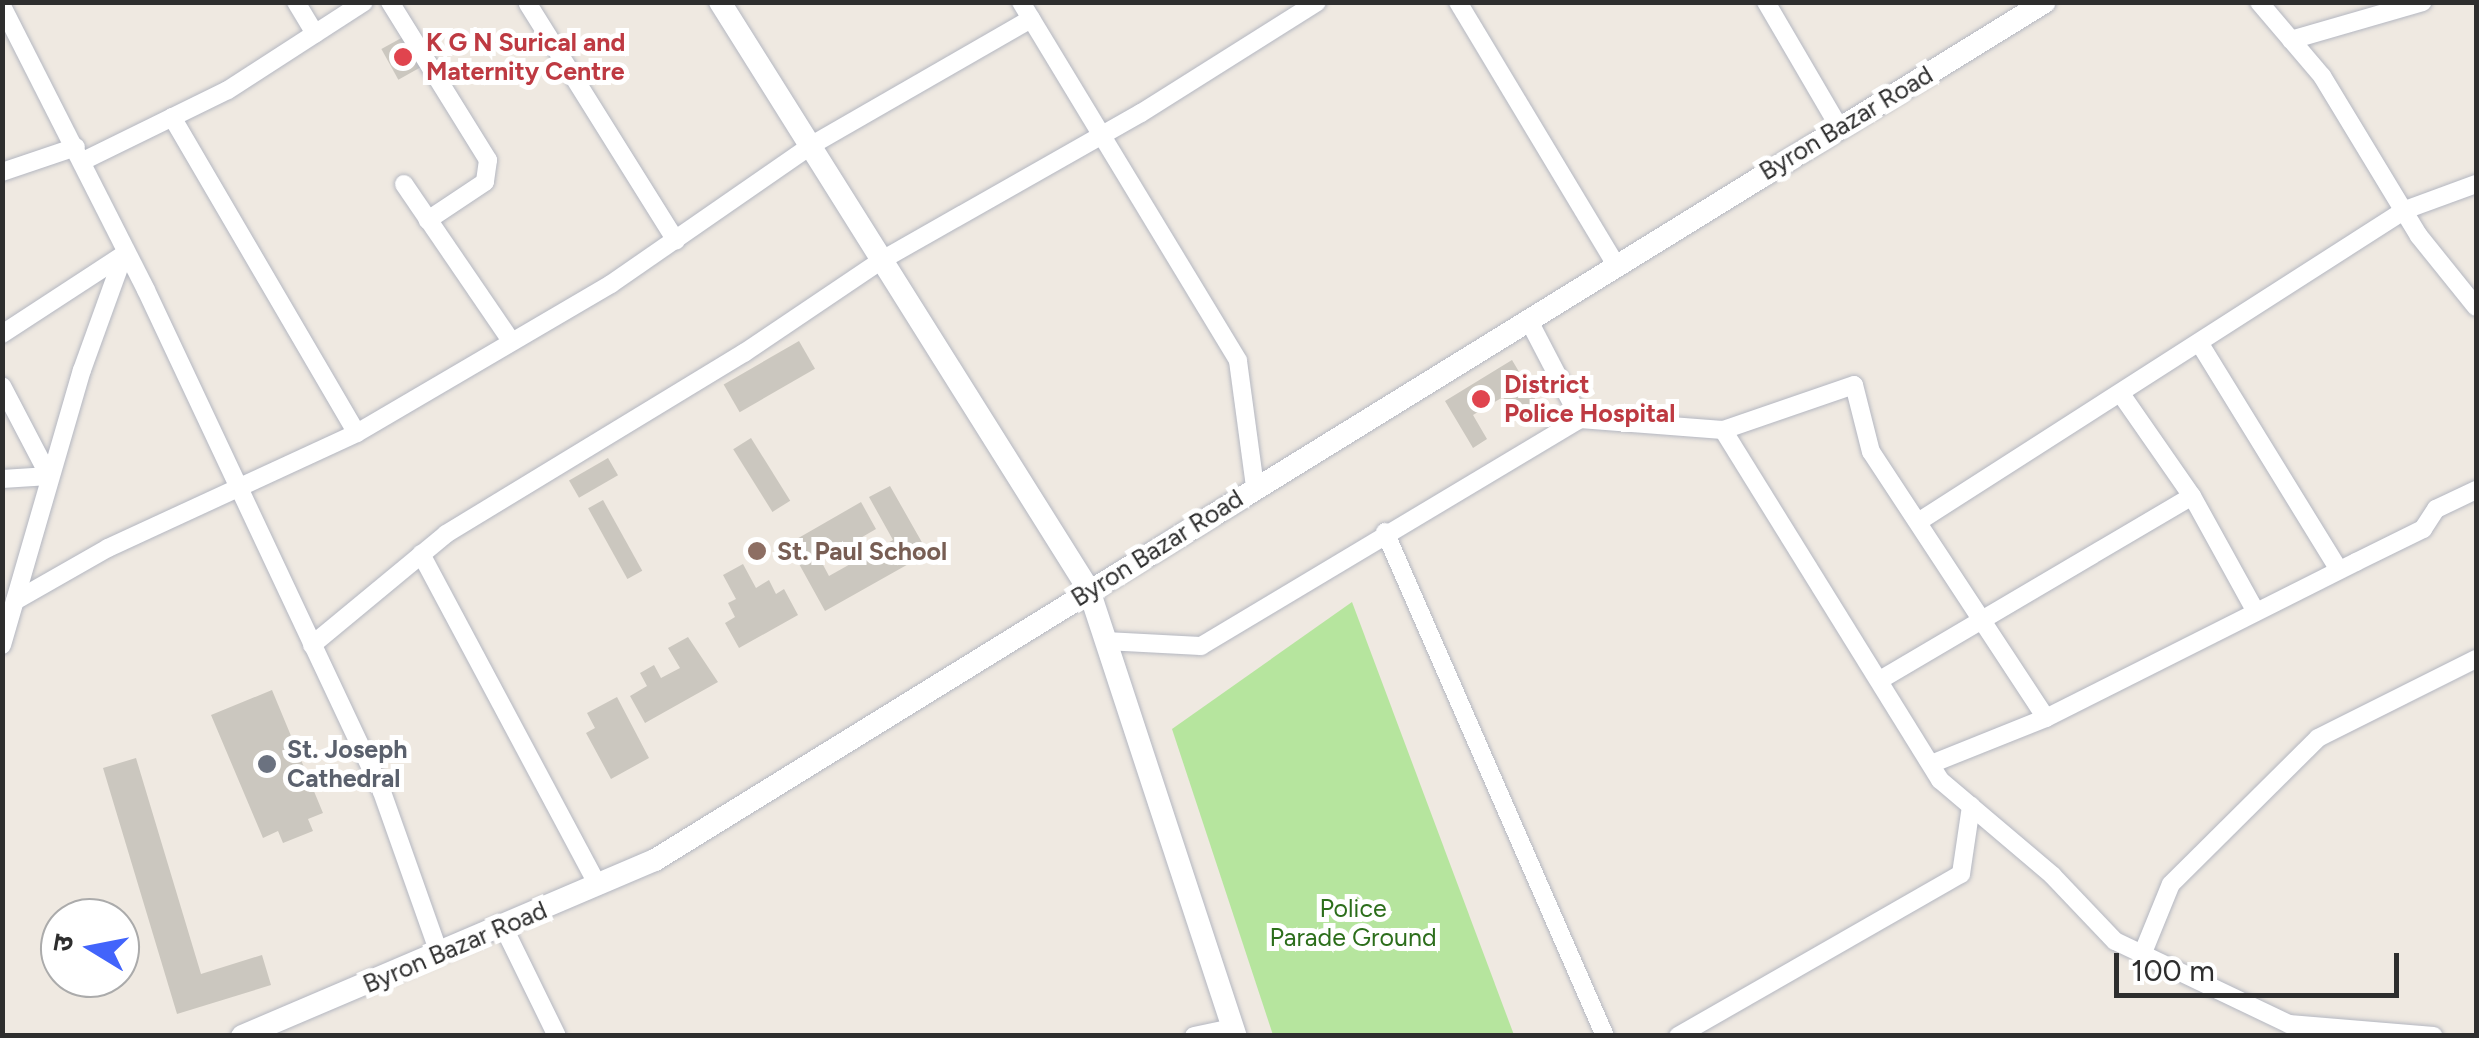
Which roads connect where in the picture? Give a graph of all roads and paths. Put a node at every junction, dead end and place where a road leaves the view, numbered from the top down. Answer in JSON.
{"nodes":[{"id":1,"x":296,"y":2,"type":"edge"},
{"id":2,"x":364,"y":2,"type":"edge"},
{"id":3,"x":390,"y":2,"type":"edge"},
{"id":4,"x":720,"y":2,"type":"edge"},
{"id":5,"x":1317,"y":2,"type":"edge"},
{"id":6,"x":1458,"y":2,"type":"edge"},
{"id":7,"x":1766,"y":2,"type":"edge"},
{"id":8,"x":2045,"y":2,"type":"edge"},
{"id":9,"x":2259,"y":2,"type":"edge"},
{"id":10,"x":2422,"y":2,"type":"edge"},
{"id":11,"x":528,"y":4,"type":"edge"},
{"id":12,"x":2,"y":6,"type":"edge"},
{"id":13,"x":1026,"y":11,"type":"edge"},
{"id":14,"x":315,"y":34,"type":"junction"},
{"id":15,"x":20,"y":40,"type":"junction"},
{"id":16,"x":2291,"y":40,"type":"junction"},
{"id":17,"x":2,"y":49,"type":"edge"},
{"id":18,"x":172,"y":117,"type":"junction"},
{"id":19,"x":1839,"y":127,"type":"junction"},
{"id":20,"x":1098,"y":138,"type":"junction"},
{"id":21,"x":810,"y":146,"type":"junction"},
{"id":22,"x":80,"y":154,"type":"junction"},
{"id":23,"x":2,"y":172,"type":"edge"},
{"id":24,"x":404,"y":184,"type":"dead end"},
{"id":25,"x":2476,"y":184,"type":"edge"},
{"id":26,"x":2405,"y":210,"type":"junction"},
{"id":27,"x":428,"y":220,"type":"junction"},
{"id":28,"x":676,"y":241,"type":"junction"},
{"id":29,"x":124,"y":254,"type":"junction"},
{"id":30,"x":882,"y":260,"type":"junction"},
{"id":31,"x":1616,"y":265,"type":"junction"},
{"id":32,"x":2476,"y":307,"type":"edge"},
{"id":33,"x":1528,"y":319,"type":"junction"},
{"id":34,"x":2,"y":334,"type":"edge"},
{"id":35,"x":512,"y":341,"type":"junction"},
{"id":36,"x":2200,"y":344,"type":"junction"},
{"id":37,"x":2,"y":386,"type":"edge"},
{"id":38,"x":2121,"y":394,"type":"junction"},
{"id":39,"x":1580,"y":419,"type":"junction"},
{"id":40,"x":1724,"y":430,"type":"junction"},
{"id":41,"x":357,"y":433,"type":"junction"},
{"id":42,"x":49,"y":476,"type":"junction"},
{"id":43,"x":2,"y":480,"type":"edge"},
{"id":44,"x":236,"y":488,"type":"junction"},
{"id":45,"x":1255,"y":488,"type":"junction"},
{"id":46,"x":2476,"y":490,"type":"edge"},
{"id":47,"x":2192,"y":496,"type":"junction"},
{"id":48,"x":1918,"y":522,"type":"junction"},
{"id":49,"x":1385,"y":532,"type":"junction"},
{"id":50,"x":421,"y":554,"type":"junction"},
{"id":51,"x":2340,"y":570,"type":"junction"},
{"id":52,"x":1089,"y":590,"type":"junction"},
{"id":53,"x":15,"y":601,"type":"junction"},
{"id":54,"x":2255,"y":610,"type":"junction"},
{"id":55,"x":1983,"y":620,"type":"junction"},
{"id":56,"x":6,"y":623,"type":"edge"},
{"id":57,"x":1105,"y":641,"type":"junction"},
{"id":58,"x":2,"y":645,"type":"edge"},
{"id":59,"x":312,"y":645,"type":"junction"},
{"id":60,"x":2476,"y":659,"type":"edge"},
{"id":61,"x":1880,"y":680,"type":"junction"},
{"id":62,"x":2046,"y":718,"type":"junction"},
{"id":63,"x":1931,"y":764,"type":"junction"},
{"id":64,"x":1971,"y":806,"type":"junction"},
{"id":65,"x":598,"y":886,"type":"junction"},
{"id":66,"x":504,"y":928,"type":"junction"},
{"id":67,"x":438,"y":950,"type":"junction"},
{"id":68,"x":2144,"y":950,"type":"junction"},
{"id":69,"x":1235,"y":1032,"type":"edge"},
{"id":70,"x":242,"y":1036,"type":"edge"},
{"id":71,"x":557,"y":1036,"type":"edge"},
{"id":72,"x":1194,"y":1036,"type":"edge"},
{"id":73,"x":1605,"y":1036,"type":"edge"},
{"id":74,"x":1678,"y":1036,"type":"edge"},
{"id":75,"x":2434,"y":1036,"type":"edge"}],
"edges":[{"from":1,"to":14,"type":"street"},
{"from":2,"to":14,"type":"street"},
{"from":3,"to":27,"type":"street"},
{"from":4,"to":21,"type":"street"},
{"from":5,"to":20,"type":"street"},
{"from":6,"to":31,"type":"street"},
{"from":7,"to":19,"type":"street"},
{"from":8,"to":19,"type":"street","name":"Byron Bazar Road"},
{"from":9,"to":16,"type":"street"},
{"from":10,"to":16,"type":"street"},
{"from":11,"to":28,"type":"street"},
{"from":12,"to":15,"type":"street"},
{"from":13,"to":20,"type":"street"},
{"from":13,"to":21,"type":"street"},
{"from":14,"to":18,"type":"street"},
{"from":15,"to":17,"type":"street"},
{"from":15,"to":22,"type":"street"},
{"from":16,"to":26,"type":"street"},
{"from":18,"to":22,"type":"street"},
{"from":18,"to":41,"type":"street"},
{"from":19,"to":31,"type":"street","name":"Byron Bazar Road"},
{"from":20,"to":30,"type":"street"},
{"from":20,"to":45,"type":"street"},
{"from":21,"to":28,"type":"street"},
{"from":21,"to":30,"type":"street"},
{"from":22,"to":23,"type":"street"},
{"from":22,"to":29,"type":"street"},
{"from":24,"to":27,"type":"street"},
{"from":25,"to":26,"type":"street"},
{"from":26,"to":32,"type":"street"},
{"from":26,"to":36,"type":"street"},
{"from":27,"to":35,"type":"street"},
{"from":28,"to":35,"type":"street"},
{"from":29,"to":34,"type":"street"},
{"from":29,"to":42,"type":"street"},
{"from":29,"to":44,"type":"street"},
{"from":30,"to":50,"type":"street"},
{"from":30,"to":52,"type":"street"},
{"from":31,"to":33,"type":"street","name":"Byron Bazar Road"},
{"from":33,"to":39,"type":"street"},
{"from":33,"to":45,"type":"street","name":"Byron Bazar Road"},
{"from":35,"to":41,"type":"street"},
{"from":36,"to":38,"type":"street"},
{"from":36,"to":51,"type":"street"},
{"from":37,"to":42,"type":"street"},
{"from":38,"to":47,"type":"street"},
{"from":38,"to":48,"type":"street"},
{"from":39,"to":40,"type":"street"},
{"from":39,"to":49,"type":"street"},
{"from":40,"to":48,"type":"street"},
{"from":40,"to":61,"type":"street"},
{"from":41,"to":44,"type":"street"},
{"from":42,"to":43,"type":"street"},
{"from":42,"to":53,"type":"street"},
{"from":44,"to":53,"type":"street"},
{"from":44,"to":59,"type":"street"},
{"from":45,"to":52,"type":"street","name":"Byron Bazar Road"},
{"from":46,"to":51,"type":"street"},
{"from":47,"to":54,"type":"street"},
{"from":47,"to":55,"type":"street"},
{"from":48,"to":55,"type":"street"},
{"from":49,"to":57,"type":"street"},
{"from":49,"to":73,"type":"street"},
{"from":50,"to":59,"type":"street"},
{"from":50,"to":65,"type":"street"},
{"from":51,"to":54,"type":"street"},
{"from":52,"to":57,"type":"street"},
{"from":52,"to":65,"type":"street","name":"Byron Bazar Road"},
{"from":53,"to":56,"type":"street"},
{"from":54,"to":62,"type":"street"},
{"from":55,"to":61,"type":"street"},
{"from":55,"to":62,"type":"street"},
{"from":56,"to":58,"type":"street"},
{"from":57,"to":69,"type":"street"},
{"from":59,"to":67,"type":"street"},
{"from":60,"to":68,"type":"street"},
{"from":61,"to":63,"type":"street"},
{"from":62,"to":63,"type":"street"},
{"from":63,"to":64,"type":"street"},
{"from":64,"to":68,"type":"street"},
{"from":64,"to":74,"type":"street"},
{"from":65,"to":66,"type":"street","name":"Byron Bazar Road"},
{"from":66,"to":67,"type":"street","name":"Byron Bazar Road"},
{"from":66,"to":71,"type":"street"},
{"from":67,"to":70,"type":"street","name":"Byron Bazar Road"},
{"from":68,"to":75,"type":"street"},
{"from":69,"to":72,"type":"street"}]}
